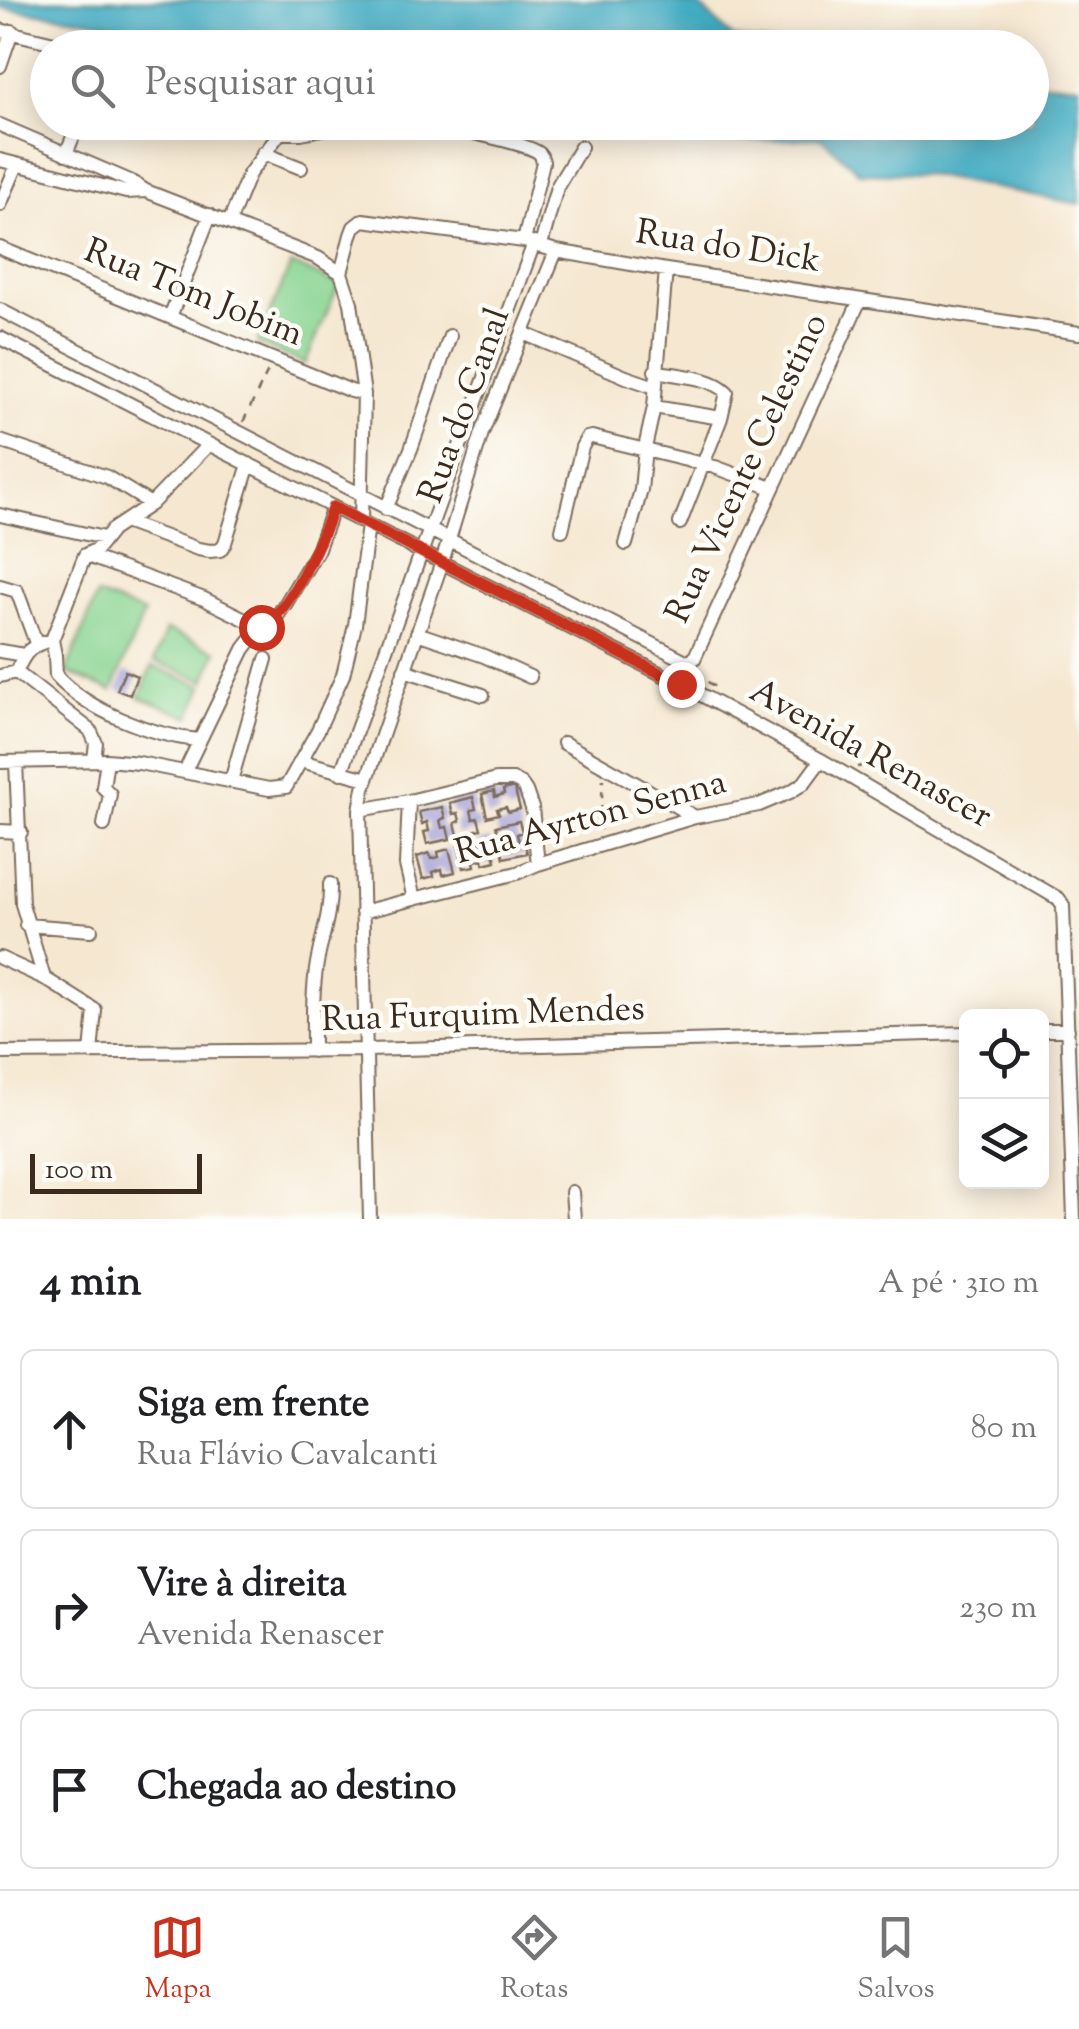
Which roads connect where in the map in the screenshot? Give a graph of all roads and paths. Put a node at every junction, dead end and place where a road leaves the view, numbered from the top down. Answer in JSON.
{"nodes":[{"id":1,"x":6,"y":31,"type":"edge"},
{"id":2,"x":0,"y":66,"type":"edge"},
{"id":3,"x":0,"y":125,"type":"edge"},
{"id":4,"x":30,"y":138,"type":"edge"},
{"id":5,"x":35,"y":140,"type":"edge"},
{"id":6,"x":69,"y":140,"type":"edge"},
{"id":7,"x":274,"y":140,"type":"edge"},
{"id":8,"x":499,"y":140,"type":"edge"},
{"id":9,"x":580,"y":147,"type":"dead end"},
{"id":10,"x":63,"y":152,"type":"junction"},
{"id":11,"x":262,"y":153,"type":"junction"},
{"id":12,"x":0,"y":160,"type":"edge"},
{"id":13,"x":17,"y":165,"type":"junction"},
{"id":14,"x":301,"y":168,"type":"dead end"},
{"id":15,"x":50,"y":173,"type":"junction"},
{"id":16,"x":146,"y":192,"type":"junction"},
{"id":17,"x":0,"y":205,"type":"edge"},
{"id":18,"x":210,"y":215,"type":"junction"},
{"id":19,"x":230,"y":223,"type":"junction"},
{"id":20,"x":533,"y":243,"type":"junction"},
{"id":21,"x":0,"y":248,"type":"edge"},
{"id":22,"x":556,"y":251,"type":"junction"},
{"id":23,"x":666,"y":270,"type":"junction"},
{"id":24,"x":341,"y":273,"type":"junction"},
{"id":25,"x":860,"y":300,"type":"junction"},
{"id":26,"x":0,"y":310,"type":"edge"},
{"id":27,"x":170,"y":317,"type":"junction"},
{"id":28,"x":523,"y":332,"type":"junction"},
{"id":29,"x":1079,"y":333,"type":"edge"},
{"id":30,"x":450,"y":336,"type":"dead end"},
{"id":31,"x":0,"y":338,"type":"edge"},
{"id":32,"x":274,"y":359,"type":"junction"},
{"id":33,"x":655,"y":371,"type":"junction"},
{"id":34,"x":655,"y":387,"type":"junction"},
{"id":35,"x":364,"y":394,"type":"junction"},
{"id":36,"x":654,"y":407,"type":"junction"},
{"id":37,"x":720,"y":418,"type":"junction"},
{"id":38,"x":238,"y":432,"type":"junction"},
{"id":39,"x":0,"y":441,"type":"edge"},
{"id":40,"x":210,"y":444,"type":"junction"},
{"id":41,"x":644,"y":448,"type":"junction"},
{"id":42,"x":249,"y":464,"type":"junction"},
{"id":43,"x":702,"y":464,"type":"junction"},
{"id":44,"x":772,"y":488,"type":"junction"},
{"id":45,"x":363,"y":497,"type":"junction"},
{"id":46,"x":151,"y":504,"type":"junction"},
{"id":47,"x":333,"y":507,"type":"junction"},
{"id":48,"x":386,"y":509,"type":"junction"},
{"id":49,"x":0,"y":516,"type":"edge"},
{"id":50,"x":124,"y":522,"type":"junction"},
{"id":51,"x":680,"y":522,"type":"dead end"},
{"id":52,"x":364,"y":523,"type":"junction"},
{"id":53,"x":430,"y":530,"type":"junction"},
{"id":54,"x":562,"y":530,"type":"dead end"},
{"id":55,"x":104,"y":538,"type":"junction"},
{"id":56,"x":449,"y":540,"type":"junction"},
{"id":57,"x":626,"y":544,"type":"dead end"},
{"id":58,"x":422,"y":552,"type":"junction"},
{"id":59,"x":85,"y":555,"type":"junction"},
{"id":60,"x":442,"y":562,"type":"junction"},
{"id":61,"x":0,"y":586,"type":"edge"},
{"id":62,"x":261,"y":627,"type":"junction"},
{"id":63,"x":417,"y":633,"type":"junction"},
{"id":64,"x":52,"y":640,"type":"junction"},
{"id":65,"x":36,"y":643,"type":"junction"},
{"id":66,"x":0,"y":651,"type":"edge"},
{"id":67,"x":24,"y":655,"type":"junction"},
{"id":68,"x":266,"y":659,"type":"dead end"},
{"id":69,"x":691,"y":661,"type":"junction"},
{"id":70,"x":404,"y":670,"type":"junction"},
{"id":71,"x":16,"y":672,"type":"junction"},
{"id":72,"x":0,"y":676,"type":"edge"},
{"id":73,"x":530,"y":677,"type":"dead end"},
{"id":74,"x":681,"y":684,"type":"junction"},
{"id":75,"x":484,"y":695,"type":"dead end"},
{"id":76,"x":106,"y":712,"type":"junction"},
{"id":77,"x":95,"y":736,"type":"junction"},
{"id":78,"x":199,"y":740,"type":"junction"},
{"id":79,"x":564,"y":743,"type":"dead end"},
{"id":80,"x":101,"y":760,"type":"junction"},
{"id":81,"x":821,"y":760,"type":"junction"},
{"id":82,"x":0,"y":762,"type":"edge"},
{"id":83,"x":16,"y":762,"type":"junction"},
{"id":84,"x":298,"y":767,"type":"junction"},
{"id":85,"x":604,"y":767,"type":"junction"},
{"id":86,"x":184,"y":771,"type":"junction"},
{"id":87,"x":341,"y":773,"type":"junction"},
{"id":88,"x":367,"y":779,"type":"junction"},
{"id":89,"x":231,"y":781,"type":"junction"},
{"id":90,"x":409,"y":801,"type":"junction"},
{"id":91,"x":360,"y":810,"type":"junction"},
{"id":92,"x":694,"y":817,"type":"junction"},
{"id":93,"x":104,"y":825,"type":"dead end"},
{"id":94,"x":0,"y":831,"type":"edge"},
{"id":95,"x":20,"y":832,"type":"junction"},
{"id":96,"x":599,"y":846,"type":"junction"},
{"id":97,"x":538,"y":864,"type":"junction"},
{"id":98,"x":330,"y":884,"type":"dead end"},
{"id":99,"x":414,"y":898,"type":"junction"},
{"id":100,"x":362,"y":912,"type":"junction"},
{"id":101,"x":26,"y":925,"type":"junction"},
{"id":102,"x":92,"y":930,"type":"dead end"},
{"id":103,"x":0,"y":958,"type":"edge"},
{"id":104,"x":44,"y":978,"type":"junction"},
{"id":105,"x":1049,"y":1030,"type":"edge"},
{"id":106,"x":1068,"y":1030,"type":"junction"},
{"id":107,"x":959,"y":1032,"type":"edge"},
{"id":108,"x":366,"y":1050,"type":"junction"},
{"id":109,"x":313,"y":1051,"type":"junction"},
{"id":110,"x":91,"y":1052,"type":"junction"},
{"id":111,"x":0,"y":1054,"type":"edge"},
{"id":112,"x":572,"y":1192,"type":"dead end"},
{"id":113,"x":370,"y":1219,"type":"edge"},
{"id":114,"x":574,"y":1219,"type":"edge"},
{"id":115,"x":1074,"y":1219,"type":"edge"}],
"edges":[{"from":1,"to":2,"type":"street"},
{"from":3,"to":4,"type":"street"},
{"from":5,"to":10,"type":"street"},
{"from":6,"to":10,"type":"street"},
{"from":7,"to":11,"type":"street"},
{"from":8,"to":20,"type":"street"},
{"from":9,"to":20,"type":"street"},
{"from":10,"to":15,"type":"street"},
{"from":10,"to":16,"type":"street"},
{"from":11,"to":14,"type":"street"},
{"from":11,"to":19,"type":"street"},
{"from":12,"to":13,"type":"street"},
{"from":13,"to":15,"type":"street"},
{"from":13,"to":17,"type":"street"},
{"from":15,"to":16,"type":"street"},
{"from":16,"to":18,"type":"street"},
{"from":18,"to":19,"type":"street"},
{"from":18,"to":27,"type":"street"},
{"from":19,"to":24,"type":"street"},
{"from":20,"to":22,"type":"street","name":"Rua do Dick"},
{"from":20,"to":24,"type":"street","name":"Rua do Dick"},
{"from":20,"to":53,"type":"street"},
{"from":21,"to":27,"type":"street","name":"Rua Tom Jobim"},
{"from":22,"to":23,"type":"street","name":"Rua do Dick"},
{"from":22,"to":28,"type":"street","name":"Rua do Canal"},
{"from":23,"to":25,"type":"street","name":"Rua do Dick"},
{"from":23,"to":33,"type":"street"},
{"from":24,"to":35,"type":"street"},
{"from":25,"to":29,"type":"street","name":"Rua do Dick"},
{"from":25,"to":44,"type":"street","name":"Rua Vicente Celestino"},
{"from":26,"to":38,"type":"street"},
{"from":27,"to":32,"type":"street","name":"Rua Tom Jobim"},
{"from":28,"to":34,"type":"street"},
{"from":28,"to":56,"type":"street","name":"Rua do Canal"},
{"from":30,"to":48,"type":"street"},
{"from":31,"to":40,"type":"street","name":"Avenida Renascer"},
{"from":32,"to":35,"type":"street","name":"Rua Tom Jobim"},
{"from":32,"to":38,"type":"path"},
{"from":33,"to":34,"type":"street"},
{"from":33,"to":37,"type":"street"},
{"from":34,"to":36,"type":"street"},
{"from":35,"to":45,"type":"street"},
{"from":36,"to":37,"type":"street"},
{"from":36,"to":41,"type":"street"},
{"from":37,"to":43,"type":"street"},
{"from":38,"to":45,"type":"street"},
{"from":39,"to":46,"type":"street"},
{"from":40,"to":42,"type":"street","name":"Avenida Renascer"},
{"from":40,"to":46,"type":"street"},
{"from":41,"to":43,"type":"street"},
{"from":41,"to":54,"type":"street"},
{"from":41,"to":57,"type":"street"},
{"from":42,"to":47,"type":"street","name":"Avenida Renascer"},
{"from":42,"to":50,"type":"street"},
{"from":43,"to":44,"type":"street"},
{"from":43,"to":51,"type":"street"},
{"from":44,"to":69,"type":"street","name":"Rua Vicente Celestino"},
{"from":45,"to":48,"type":"street"},
{"from":45,"to":52,"type":"street"},
{"from":46,"to":50,"type":"street"},
{"from":47,"to":52,"type":"street","name":"Avenida Renascer"},
{"from":47,"to":62,"type":"street"},
{"from":48,"to":53,"type":"street"},
{"from":49,"to":55,"type":"street"},
{"from":50,"to":55,"type":"street"},
{"from":52,"to":58,"type":"street","name":"Avenida Renascer"},
{"from":52,"to":84,"type":"street"},
{"from":53,"to":56,"type":"street"},
{"from":53,"to":58,"type":"street"},
{"from":55,"to":59,"type":"street"},
{"from":56,"to":60,"type":"street","name":"Rua do Canal"},
{"from":56,"to":69,"type":"street"},
{"from":58,"to":60,"type":"street","name":"Avenida Renascer"},
{"from":58,"to":87,"type":"street"},
{"from":59,"to":62,"type":"street"},
{"from":59,"to":64,"type":"street"},
{"from":60,"to":63,"type":"street","name":"Rua do Canal"},
{"from":60,"to":74,"type":"street","name":"Avenida Renascer"},
{"from":61,"to":65,"type":"street"},
{"from":62,"to":78,"type":"street"},
{"from":63,"to":70,"type":"street","name":"Rua do Canal"},
{"from":63,"to":73,"type":"street"},
{"from":64,"to":65,"type":"street"},
{"from":64,"to":76,"type":"street"},
{"from":65,"to":67,"type":"street"},
{"from":66,"to":67,"type":"street"},
{"from":67,"to":71,"type":"street"},
{"from":68,"to":89,"type":"street"},
{"from":69,"to":74,"type":"street","name":"Rua Vicente Celestino"},
{"from":70,"to":75,"type":"street"},
{"from":70,"to":88,"type":"street","name":"Rua do Canal"},
{"from":71,"to":72,"type":"street"},
{"from":71,"to":77,"type":"street"},
{"from":74,"to":81,"type":"street","name":"Avenida Renascer"},
{"from":76,"to":77,"type":"street"},
{"from":76,"to":78,"type":"street"},
{"from":77,"to":80,"type":"street"},
{"from":78,"to":86,"type":"street"},
{"from":79,"to":85,"type":"street"},
{"from":80,"to":83,"type":"street"},
{"from":80,"to":86,"type":"street"},
{"from":80,"to":93,"type":"street"},
{"from":81,"to":92,"type":"street","name":"Rua Ayrton Senna"},
{"from":81,"to":106,"type":"street","name":"Avenida Renascer"},
{"from":82,"to":83,"type":"street"},
{"from":83,"to":95,"type":"street"},
{"from":84,"to":87,"type":"street"},
{"from":84,"to":89,"type":"street"},
{"from":85,"to":92,"type":"street"},
{"from":85,"to":96,"type":"path"},
{"from":86,"to":89,"type":"street"},
{"from":87,"to":88,"type":"street"},
{"from":88,"to":91,"type":"street","name":"Rua do Canal"},
{"from":90,"to":91,"type":"street"},
{"from":90,"to":97,"type":"street"},
{"from":90,"to":99,"type":"street"},
{"from":91,"to":100,"type":"street","name":"Rua do Canal"},
{"from":92,"to":96,"type":"street","name":"Rua Ayrton Senna"},
{"from":94,"to":95,"type":"street"},
{"from":95,"to":101,"type":"street"},
{"from":96,"to":97,"type":"street","name":"Rua Ayrton Senna"},
{"from":97,"to":99,"type":"street","name":"Rua Ayrton Senna"},
{"from":98,"to":109,"type":"street"},
{"from":99,"to":100,"type":"street","name":"Rua Ayrton Senna"},
{"from":100,"to":108,"type":"street","name":"Rua do Canal"},
{"from":101,"to":102,"type":"street"},
{"from":101,"to":104,"type":"street"},
{"from":103,"to":104,"type":"street"},
{"from":104,"to":110,"type":"street"},
{"from":105,"to":106,"type":"street"},
{"from":106,"to":115,"type":"street"},
{"from":107,"to":108,"type":"street","name":"Rua Furquim Mendes"},
{"from":108,"to":109,"type":"street","name":"Rua Furquim Mendes"},
{"from":108,"to":113,"type":"street","name":"Rua do Canal"},
{"from":109,"to":110,"type":"street","name":"Rua Furquim Mendes"},
{"from":110,"to":111,"type":"street","name":"Rua Furquim Mendes"},
{"from":112,"to":114,"type":"street"}]}
